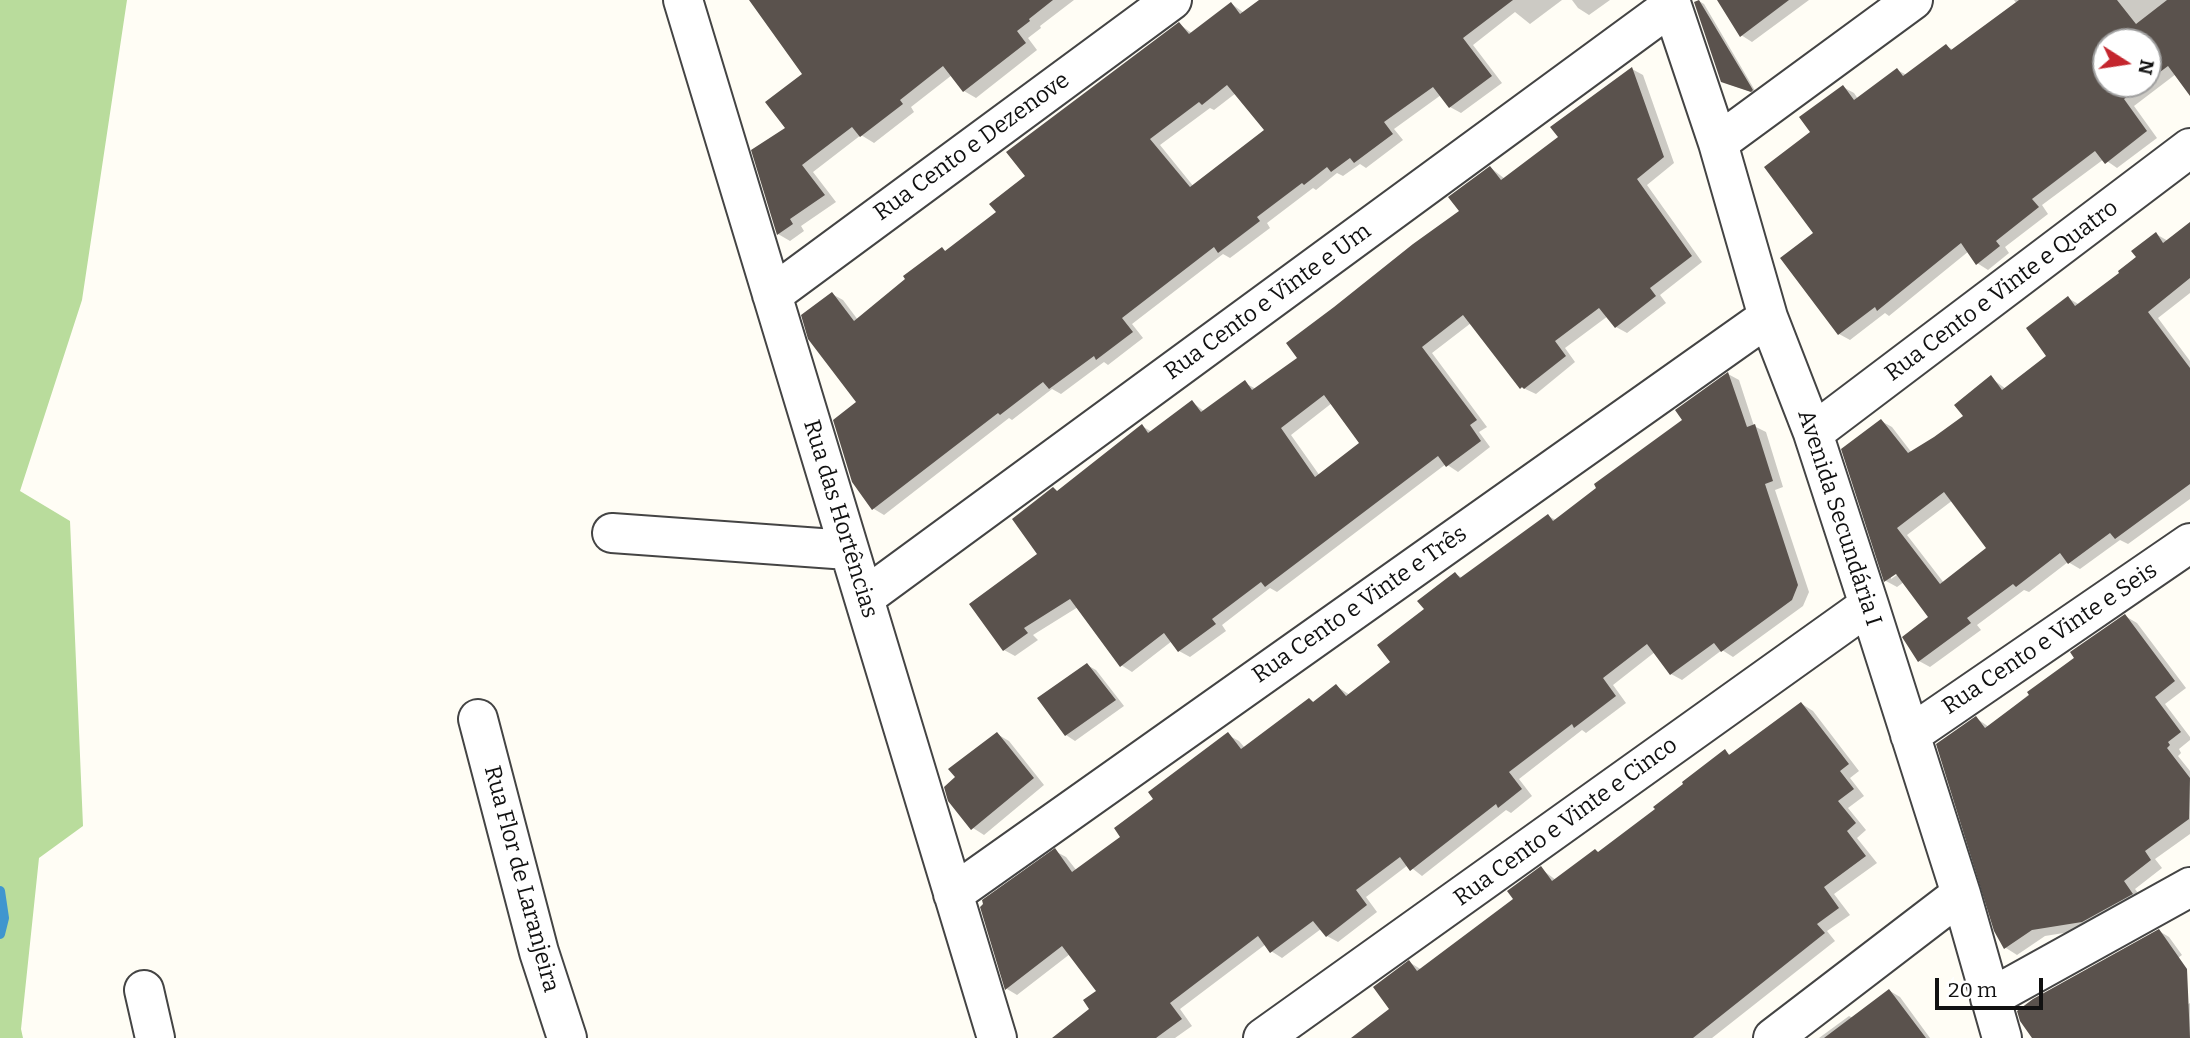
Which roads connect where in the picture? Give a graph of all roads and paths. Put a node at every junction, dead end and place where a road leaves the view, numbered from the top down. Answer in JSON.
{"nodes":[{"id":1,"x":683,"y":0,"type":"edge"},
{"id":2,"x":1172,"y":0,"type":"edge"},
{"id":3,"x":1913,"y":0,"type":"edge"},
{"id":4,"x":1671,"y":3,"type":"edge"},
{"id":5,"x":1718,"y":143,"type":"junction"},
{"id":6,"x":2190,"y":148,"type":"edge"},
{"id":7,"x":772,"y":295,"type":"junction"},
{"id":8,"x":1768,"y":317,"type":"junction"},
{"id":9,"x":1813,"y":433,"type":"junction"},
{"id":10,"x":612,"y":533,"type":"dead end"},
{"id":11,"x":2190,"y":543,"type":"edge"},
{"id":12,"x":848,"y":550,"type":"junction"},
{"id":13,"x":864,"y":598,"type":"junction"},
{"id":14,"x":1869,"y":605,"type":"junction"},
{"id":15,"x":478,"y":719,"type":"dead end"},
{"id":16,"x":1910,"y":735,"type":"junction"},
{"id":17,"x":2190,"y":887,"type":"edge"},
{"id":18,"x":953,"y":894,"type":"junction"},
{"id":19,"x":1961,"y":894,"type":"junction"},
{"id":20,"x":144,"y":990,"type":"dead end"},
{"id":21,"x":1990,"y":998,"type":"junction"},
{"id":22,"x":156,"y":1038,"type":"edge"},
{"id":23,"x":567,"y":1038,"type":"edge"},
{"id":24,"x":997,"y":1038,"type":"edge"},
{"id":25,"x":1263,"y":1038,"type":"edge"},
{"id":26,"x":1773,"y":1038,"type":"edge"},
{"id":27,"x":2001,"y":1038,"type":"edge"}],
"edges":[{"from":1,"to":7,"type":"street","name":"Rua das Hortências"},
{"from":2,"to":7,"type":"street","name":"Rua Cento e Dezenove"},
{"from":3,"to":5,"type":"street"},
{"from":4,"to":5,"type":"street","name":"Avenida Secundária I"},
{"from":4,"to":13,"type":"street","name":"Rua Cento e Vinte e Um"},
{"from":5,"to":8,"type":"street","name":"Avenida Secundária I"},
{"from":6,"to":9,"type":"street","name":"Rua Cento e Vinte e Quatro"},
{"from":7,"to":12,"type":"street","name":"Rua das Hortências"},
{"from":8,"to":9,"type":"street","name":"Avenida Secundária I"},
{"from":8,"to":18,"type":"street","name":"Rua Cento e Vinte e Três"},
{"from":9,"to":14,"type":"street","name":"Avenida Secundária I"},
{"from":10,"to":12,"type":"street"},
{"from":11,"to":16,"type":"street","name":"Rua Cento e Vinte e Seis"},
{"from":12,"to":13,"type":"street","name":"Rua das Hortências"},
{"from":13,"to":18,"type":"street","name":"Rua das Hortências"},
{"from":14,"to":16,"type":"street","name":"Avenida Secundária I"},
{"from":14,"to":25,"type":"street","name":"Rua Cento e Vinte e Cinco"},
{"from":15,"to":23,"type":"street","name":"Rua Flor de Laranjeira"},
{"from":16,"to":19,"type":"street","name":"Avenida Secundária I"},
{"from":17,"to":21,"type":"street"},
{"from":18,"to":24,"type":"street","name":"Rua das Hortências"},
{"from":19,"to":21,"type":"street","name":"Avenida Secundária I"},
{"from":19,"to":26,"type":"street"},
{"from":20,"to":22,"type":"street"},
{"from":21,"to":27,"type":"street","name":"Avenida Secundária I"}]}
